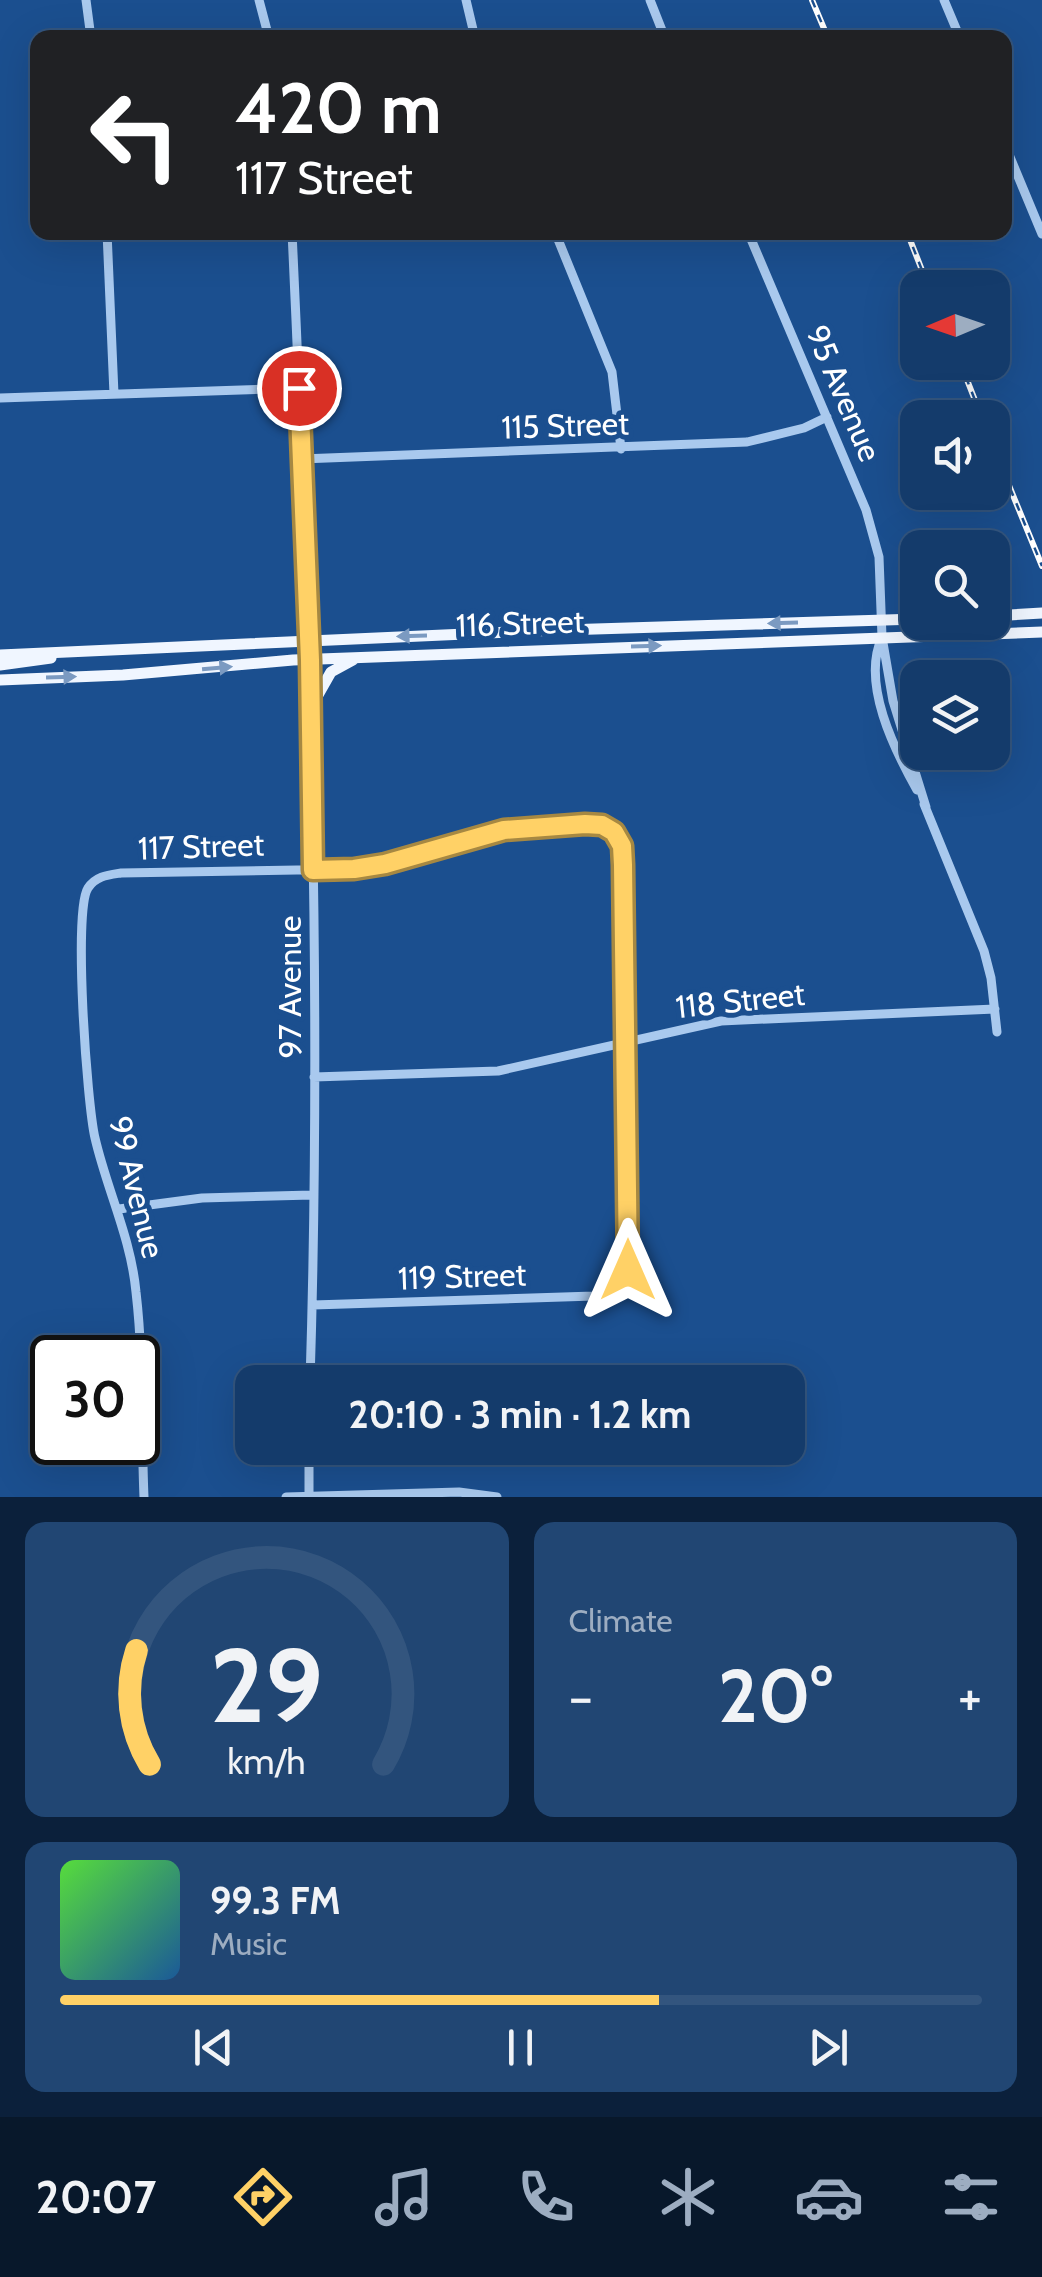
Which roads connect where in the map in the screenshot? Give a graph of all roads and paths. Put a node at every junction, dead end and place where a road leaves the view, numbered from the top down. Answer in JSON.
{"nodes":[{"id":1,"x":86,"y":0,"type":"edge"},
{"id":2,"x":259,"y":0,"type":"edge"},
{"id":3,"x":466,"y":0,"type":"edge"},
{"id":4,"x":650,"y":0,"type":"edge"},
{"id":5,"x":944,"y":0,"type":"edge"},
{"id":6,"x":90,"y":30,"type":"edge"},
{"id":7,"x":267,"y":30,"type":"edge"},
{"id":8,"x":473,"y":30,"type":"edge"},
{"id":9,"x":662,"y":30,"type":"edge"},
{"id":10,"x":957,"y":30,"type":"edge"},
{"id":11,"x":1012,"y":162,"type":"edge"},
{"id":12,"x":1042,"y":234,"type":"edge"},
{"id":13,"x":108,"y":240,"type":"edge"},
{"id":14,"x":292,"y":240,"type":"edge"},
{"id":15,"x":558,"y":240,"type":"edge"},
{"id":16,"x":751,"y":240,"type":"edge"},
{"id":17,"x":299,"y":388,"type":"junction"},
{"id":18,"x":114,"y":394,"type":"junction"},
{"id":19,"x":0,"y":398,"type":"edge"},
{"id":20,"x":828,"y":417,"type":"junction"},
{"id":21,"x":621,"y":448,"type":"junction"},
{"id":22,"x":302,"y":459,"type":"junction"},
{"id":23,"x":1042,"y":614,"type":"edge"},
{"id":24,"x":1010,"y":615,"type":"edge"},
{"id":25,"x":900,"y":619,"type":"edge"},
{"id":26,"x":881,"y":620,"type":"junction"},
{"id":27,"x":1042,"y":632,"type":"edge"},
{"id":28,"x":882,"y":637,"type":"junction"},
{"id":29,"x":309,"y":640,"type":"junction"},
{"id":30,"x":69,"y":652,"type":"junction"},
{"id":31,"x":0,"y":655,"type":"edge"},
{"id":32,"x":356,"y":658,"type":"junction"},
{"id":33,"x":310,"y":660,"type":"junction"},
{"id":34,"x":0,"y":666,"type":"edge"},
{"id":35,"x":0,"y":680,"type":"edge"},
{"id":36,"x":310,"y":709,"type":"junction"},
{"id":37,"x":313,"y":870,"type":"junction"},
{"id":38,"x":87,"y":890,"type":"joint"},
{"id":39,"x":995,"y":1009,"type":"junction"},
{"id":40,"x":997,"y":1032,"type":"dead end"},
{"id":41,"x":627,"y":1041,"type":"junction"},
{"id":42,"x":314,"y":1077,"type":"junction"},
{"id":43,"x":312,"y":1194,"type":"junction"},
{"id":44,"x":119,"y":1209,"type":"junction"},
{"id":45,"x":313,"y":1305,"type":"junction"},
{"id":46,"x":311,"y":1365,"type":"edge"},
{"id":47,"x":309,"y":1465,"type":"edge"},
{"id":48,"x":309,"y":1496,"type":"edge"},
{"id":49,"x":144,"y":1497,"type":"edge"},
{"id":50,"x":286,"y":1497,"type":"edge"},
{"id":51,"x":497,"y":1497,"type":"edge"}],
"edges":[{"from":1,"to":6,"type":"street"},
{"from":2,"to":7,"type":"street"},
{"from":3,"to":8,"type":"street"},
{"from":4,"to":9,"type":"street"},
{"from":5,"to":10,"type":"street"},
{"from":11,"to":12,"type":"street"},
{"from":13,"to":18,"type":"street"},
{"from":14,"to":17,"type":"street","name":"97 Avenue"},
{"from":15,"to":21,"type":"street"},
{"from":16,"to":20,"type":"street","name":"95 Avenue"},
{"from":17,"to":18,"type":"street"},
{"from":17,"to":22,"type":"street","name":"97 Avenue"},
{"from":18,"to":19,"type":"street"},
{"from":20,"to":21,"type":"street","name":"115 Street"},
{"from":20,"to":26,"type":"street","name":"95 Avenue"},
{"from":21,"to":22,"type":"street","name":"115 Street"},
{"from":22,"to":29,"type":"street","name":"97 Avenue"},
{"from":23,"to":24,"type":"main road"},
{"from":25,"to":26,"type":"main road","name":"116 Street"},
{"from":26,"to":28,"type":"street","name":"95 Avenue"},
{"from":26,"to":29,"type":"main road","name":"116 Street","one_way":true},
{"from":27,"to":28,"type":"main road","name":"116 Street"},
{"from":32,"to":28,"type":"main road","name":"116 Street","one_way":true},
{"from":28,"to":39,"type":"street","name":"95 Avenue"},
{"from":29,"to":30,"type":"main road","name":"116 Street"},
{"from":29,"to":33,"type":"street","name":"97 Avenue"},
{"from":30,"to":31,"type":"main road","name":"116 Street"},
{"from":30,"to":34,"type":"main road"},
{"from":32,"to":33,"type":"main road","name":"116 Street"},
{"from":32,"to":36,"type":"main road"},
{"from":35,"to":33,"type":"main road","name":"116 Street","one_way":true},
{"from":33,"to":36,"type":"street","name":"97 Avenue"},
{"from":36,"to":37,"type":"street","name":"97 Avenue"},
{"from":37,"to":38,"type":"street","name":"117 Street"},
{"from":37,"to":41,"type":"street","name":"117 Street"},
{"from":37,"to":42,"type":"street","name":"97 Avenue"},
{"from":38,"to":44,"type":"street","name":"99 Avenue"},
{"from":39,"to":40,"type":"street","name":"95 Avenue"},
{"from":39,"to":41,"type":"street","name":"118 Street"},
{"from":41,"to":42,"type":"street","name":"118 Street"},
{"from":41,"to":45,"type":"street","name":"119 Street"},
{"from":42,"to":43,"type":"street","name":"97 Avenue"},
{"from":43,"to":44,"type":"street"},
{"from":43,"to":45,"type":"street","name":"97 Avenue"},
{"from":44,"to":49,"type":"street","name":"99 Avenue"},
{"from":45,"to":46,"type":"street","name":"97 Avenue"},
{"from":47,"to":48,"type":"street"},
{"from":48,"to":50,"type":"street"},
{"from":48,"to":51,"type":"street"}]}
